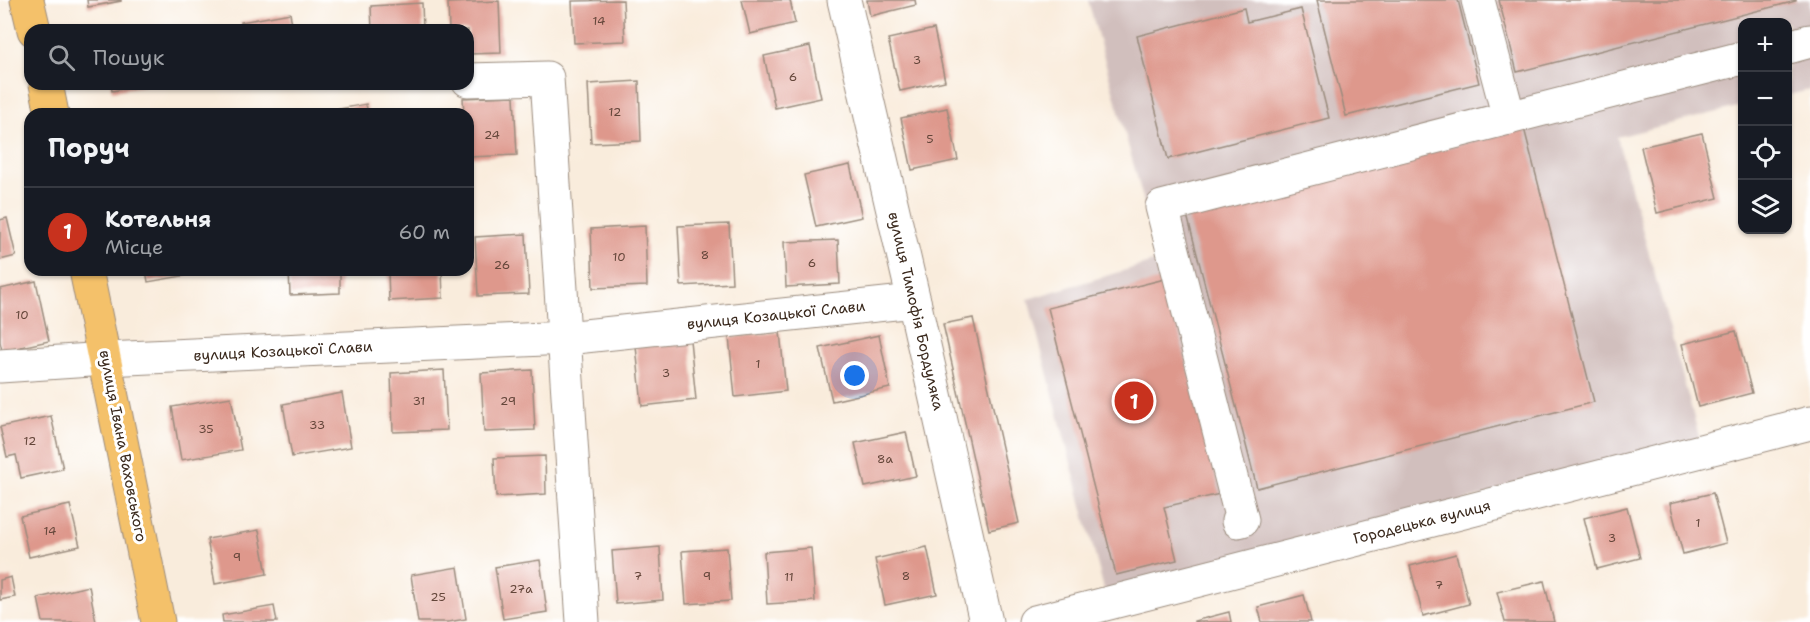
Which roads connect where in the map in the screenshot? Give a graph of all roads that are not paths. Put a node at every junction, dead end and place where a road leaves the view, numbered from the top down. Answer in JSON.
{"nodes":[{"id":1,"x":27,"y":0,"type":"edge"},
{"id":2,"x":844,"y":0,"type":"edge"},
{"id":3,"x":1478,"y":0,"type":"edge"},
{"id":4,"x":33,"y":24,"type":"edge"},
{"id":5,"x":1810,"y":41,"type":"edge"},
{"id":6,"x":1792,"y":46,"type":"edge"},
{"id":7,"x":1738,"y":59,"type":"edge"},
{"id":8,"x":474,"y":80,"type":"edge"},
{"id":9,"x":47,"y":90,"type":"edge"},
{"id":10,"x":51,"y":108,"type":"edge"},
{"id":11,"x":1509,"y":118,"type":"junction"},
{"id":12,"x":87,"y":276,"type":"edge"},
{"id":13,"x":914,"y":301,"type":"junction"},
{"id":14,"x":566,"y":338,"type":"junction"},
{"id":15,"x":106,"y":359,"type":"junction"},
{"id":16,"x":0,"y":366,"type":"edge"},
{"id":17,"x":1810,"y":423,"type":"edge"},
{"id":18,"x":1238,"y":521,"type":"dead end"},
{"id":19,"x":158,"y":622,"type":"edge"},
{"id":20,"x":583,"y":622,"type":"edge"},
{"id":21,"x":986,"y":622,"type":"edge"},
{"id":22,"x":1035,"y":622,"type":"edge"}],
"edges":[{"from":1,"to":4,"type":"main road"},
{"from":2,"to":13,"type":"street","name":"вулиця Тимофія Бордуляка"},
{"from":3,"to":11,"type":"street"},
{"from":5,"to":6,"type":"street"},
{"from":7,"to":11,"type":"street"},
{"from":8,"to":14,"type":"street"},
{"from":9,"to":10,"type":"main road"},
{"from":11,"to":18,"type":"street"},
{"from":12,"to":15,"type":"main road","name":"вулиця Івана Ваховського"},
{"from":13,"to":14,"type":"street","name":"вулиця Козацької Слави"},
{"from":13,"to":21,"type":"street","name":"вулиця Тимофія Бордуляка"},
{"from":14,"to":15,"type":"street","name":"вулиця Козацької Слави"},
{"from":14,"to":20,"type":"street"},
{"from":15,"to":16,"type":"street","name":"вулиця Козацької Слави"},
{"from":15,"to":19,"type":"main road","name":"вулиця Івана Ваховського"},
{"from":17,"to":22,"type":"street","name":"Городецька вулиця"}]}
